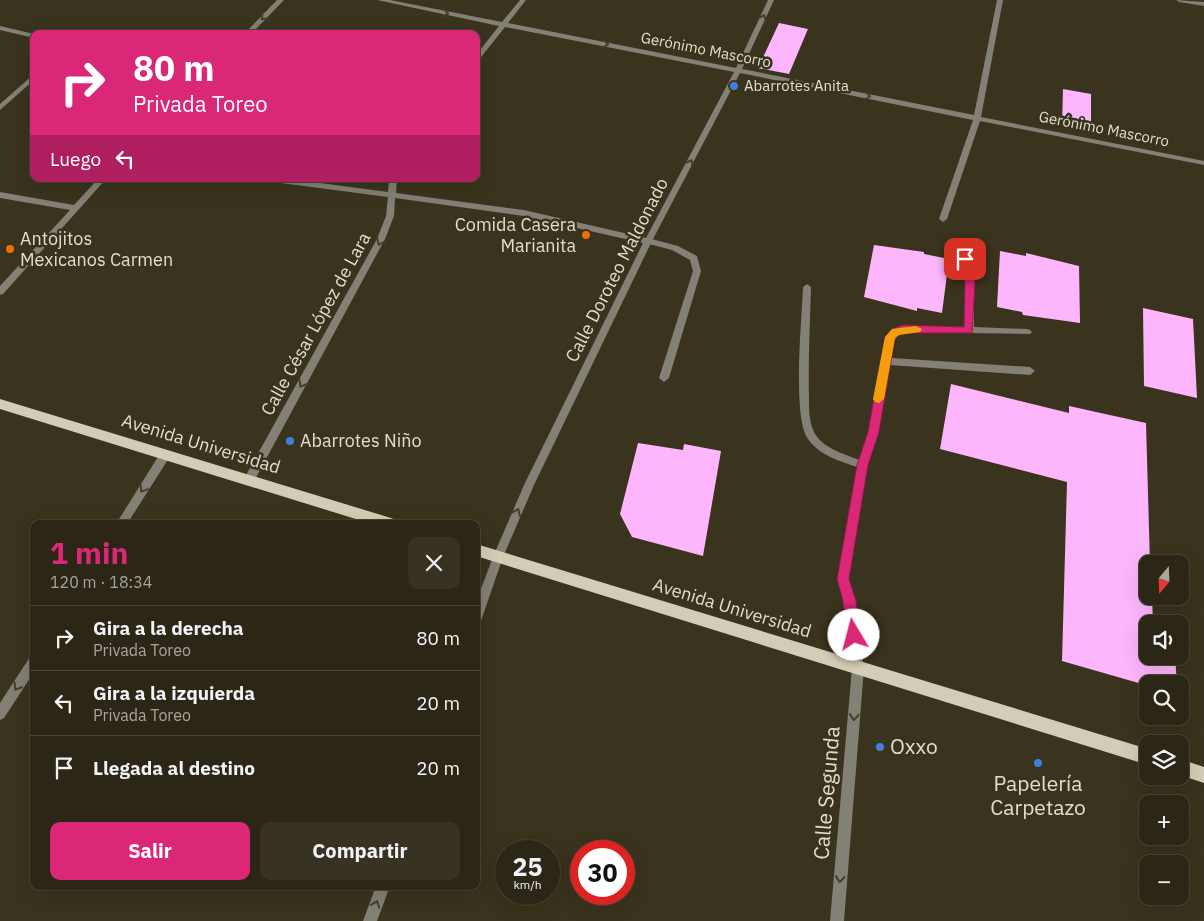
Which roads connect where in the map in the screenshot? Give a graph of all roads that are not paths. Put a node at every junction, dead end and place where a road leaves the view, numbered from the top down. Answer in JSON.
{"nodes":[{"id":1,"x":281,"y":0,"type":"edge"},
{"id":2,"x":380,"y":0,"type":"edge"},
{"id":3,"x":523,"y":0,"type":"edge"},
{"id":4,"x":771,"y":0,"type":"edge"},
{"id":5,"x":1000,"y":0,"type":"edge"},
{"id":6,"x":1179,"y":0,"type":"edge"},
{"id":7,"x":1204,"y":4,"type":"edge"},
{"id":8,"x":504,"y":24,"type":"junction"},
{"id":9,"x":0,"y":28,"type":"edge"},
{"id":10,"x":251,"y":30,"type":"edge"},
{"id":11,"x":30,"y":35,"type":"edge"},
{"id":12,"x":480,"y":55,"type":"edge"},
{"id":13,"x":738,"y":71,"type":"junction"},
{"id":14,"x":30,"y":80,"type":"edge"},
{"id":15,"x":0,"y":108,"type":"edge"},
{"id":16,"x":976,"y":118,"type":"junction"},
{"id":17,"x":1204,"y":163,"type":"edge"},
{"id":18,"x":99,"y":182,"type":"edge"},
{"id":19,"x":295,"y":182,"type":"edge"},
{"id":20,"x":393,"y":182,"type":"edge"},
{"id":21,"x":0,"y":195,"type":"edge"},
{"id":22,"x":391,"y":195,"type":"junction"},
{"id":23,"x":75,"y":208,"type":"junction"},
{"id":24,"x":943,"y":219,"type":"dead end"},
{"id":25,"x":648,"y":241,"type":"junction"},
{"id":26,"x":965,"y":259,"type":"dead end"},
{"id":27,"x":808,"y":287,"type":"dead end"},
{"id":28,"x":0,"y":292,"type":"edge"},
{"id":29,"x":969,"y":330,"type":"junction"},
{"id":30,"x":1027,"y":332,"type":"dead end"},
{"id":31,"x":885,"y":361,"type":"junction"},
{"id":32,"x":1030,"y":372,"type":"dead end"},
{"id":33,"x":664,"y":378,"type":"dead end"},
{"id":34,"x":0,"y":404,"type":"edge"},
{"id":35,"x":165,"y":454,"type":"junction"},
{"id":36,"x":862,"y":465,"type":"junction"},
{"id":37,"x":249,"y":480,"type":"junction"},
{"id":38,"x":124,"y":520,"type":"edge"},
{"id":39,"x":378,"y":520,"type":"edge"},
{"id":40,"x":480,"y":551,"type":"edge"},
{"id":41,"x":498,"y":557,"type":"junction"},
{"id":42,"x":480,"y":607,"type":"edge"},
{"id":43,"x":30,"y":667,"type":"edge"},
{"id":44,"x":858,"y":668,"type":"junction"},
{"id":45,"x":0,"y":714,"type":"edge"},
{"id":46,"x":1139,"y":755,"type":"edge"},
{"id":47,"x":1189,"y":771,"type":"edge"},
{"id":48,"x":1204,"y":775,"type":"edge"},
{"id":49,"x":381,"y":890,"type":"edge"},
{"id":50,"x":370,"y":921,"type":"edge"},
{"id":51,"x":837,"y":921,"type":"edge"}],
"edges":[{"from":1,"to":10,"type":"street","one_way":true},
{"from":2,"to":8,"type":"street","name":"Gerónimo Mascorro","one_way":true},
{"from":3,"to":8,"type":"street"},
{"from":13,"to":4,"type":"street","name":"Calle Doroteo Maldonado","one_way":true},
{"from":5,"to":16,"type":"street"},
{"from":6,"to":7,"type":"street"},
{"from":8,"to":12,"type":"street"},
{"from":8,"to":13,"type":"street","name":"Gerónimo Mascorro","one_way":true},
{"from":9,"to":11,"type":"street"},
{"from":13,"to":16,"type":"street","name":"Gerónimo Mascorro","one_way":true},
{"from":25,"to":13,"type":"street","name":"Calle Doroteo Maldonado","one_way":true},
{"from":14,"to":15,"type":"street"},
{"from":16,"to":17,"type":"street","name":"Gerónimo Mascorro"},
{"from":16,"to":24,"type":"street"},
{"from":18,"to":23,"type":"street"},
{"from":19,"to":22,"type":"street"},
{"from":20,"to":22,"type":"street","name":"Calle César López de Lara"},
{"from":21,"to":23,"type":"street"},
{"from":22,"to":25,"type":"street"},
{"from":22,"to":37,"type":"street","name":"Calle César López de Lara","one_way":true},
{"from":23,"to":28,"type":"street"},
{"from":25,"to":33,"type":"street"},
{"from":41,"to":25,"type":"street","name":"Calle Doroteo Maldonado","one_way":true},
{"from":26,"to":29,"type":"street"},
{"from":27,"to":36,"type":"street"},
{"from":29,"to":30,"type":"street"},
{"from":29,"to":31,"type":"street","name":"Calle Segunda"},
{"from":31,"to":32,"type":"street"},
{"from":31,"to":36,"type":"street","name":"Calle Segunda"},
{"from":34,"to":35,"type":"main road","name":"Avenida Universidad"},
{"from":35,"to":37,"type":"main road","name":"Avenida Universidad"},
{"from":35,"to":38,"type":"street","one_way":true},
{"from":36,"to":44,"type":"street","name":"Calle Segunda"},
{"from":37,"to":39,"type":"main road","name":"Avenida Universidad"},
{"from":40,"to":41,"type":"main road","name":"Avenida Universidad"},
{"from":41,"to":42,"type":"street","name":"Calle Doroteo Maldonado"},
{"from":41,"to":44,"type":"main road","name":"Avenida Universidad"},
{"from":43,"to":45,"type":"street","one_way":true},
{"from":44,"to":46,"type":"main road","name":"Avenida Universidad"},
{"from":44,"to":51,"type":"street","name":"Calle Segunda","one_way":true},
{"from":47,"to":48,"type":"main road"},
{"from":50,"to":49,"type":"street","one_way":true}]}
